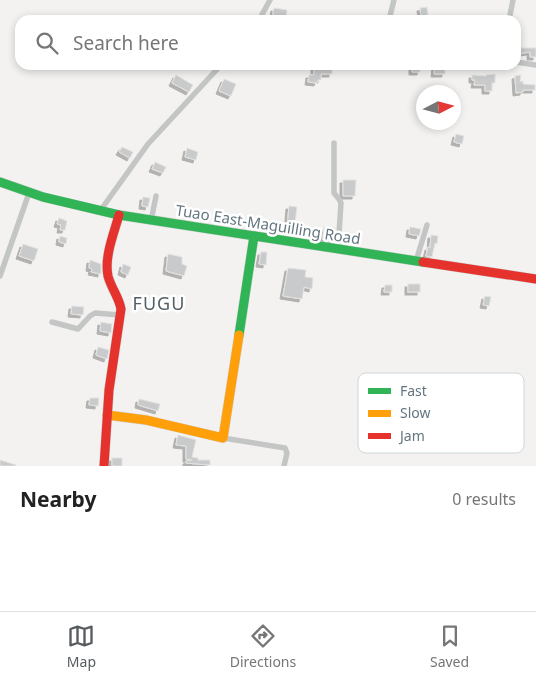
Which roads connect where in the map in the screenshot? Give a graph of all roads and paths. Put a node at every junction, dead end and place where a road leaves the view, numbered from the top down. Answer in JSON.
{"nodes":[{"id":1,"x":270,"y":0,"type":"edge"},
{"id":2,"x":394,"y":0,"type":"edge"},
{"id":3,"x":513,"y":0,"type":"edge"},
{"id":4,"x":262,"y":15,"type":"edge"},
{"id":5,"x":390,"y":15,"type":"edge"},
{"id":6,"x":510,"y":15,"type":"edge"},
{"id":7,"x":521,"y":63,"type":"edge"},
{"id":8,"x":536,"y":65,"type":"edge"},
{"id":9,"x":216,"y":70,"type":"edge"},
{"id":10,"x":334,"y":143,"type":"dead end"},
{"id":11,"x":0,"y":182,"type":"edge"},
{"id":12,"x":29,"y":193,"type":"junction"},
{"id":13,"x":156,"y":196,"type":"dead end"},
{"id":14,"x":100,"y":211,"type":"junction"},
{"id":15,"x":119,"y":215,"type":"junction"},
{"id":16,"x":151,"y":221,"type":"junction"},
{"id":17,"x":427,"y":224,"type":"dead end"},
{"id":18,"x":254,"y":236,"type":"junction"},
{"id":19,"x":338,"y":249,"type":"junction"},
{"id":20,"x":416,"y":261,"type":"junction"},
{"id":21,"x":0,"y":276,"type":"edge"},
{"id":22,"x":536,"y":279,"type":"edge"},
{"id":23,"x":120,"y":315,"type":"junction"},
{"id":24,"x":52,"y":322,"type":"dead end"},
{"id":25,"x":107,"y":415,"type":"junction"},
{"id":26,"x":223,"y":438,"type":"junction"},
{"id":27,"x":104,"y":466,"type":"edge"},
{"id":28,"x":284,"y":466,"type":"edge"}],
"edges":[{"from":1,"to":4,"type":"street"},
{"from":2,"to":5,"type":"street"},
{"from":3,"to":6,"type":"street"},
{"from":7,"to":8,"type":"street"},
{"from":9,"to":14,"type":"street"},
{"from":10,"to":19,"type":"street"},
{"from":11,"to":12,"type":"street","name":"Tuao East-Maguilling Road"},
{"from":12,"to":14,"type":"street","name":"Tuao East-Maguilling Road"},
{"from":12,"to":21,"type":"street"},
{"from":13,"to":16,"type":"street"},
{"from":14,"to":15,"type":"street","name":"Tuao East-Maguilling Road"},
{"from":15,"to":16,"type":"street","name":"Tuao East-Maguilling Road"},
{"from":15,"to":23,"type":"street"},
{"from":16,"to":18,"type":"street","name":"Tuao East-Maguilling Road"},
{"from":17,"to":20,"type":"street"},
{"from":18,"to":19,"type":"street","name":"Tuao East-Maguilling Road"},
{"from":18,"to":26,"type":"street"},
{"from":19,"to":20,"type":"street","name":"Tuao East-Maguilling Road"},
{"from":20,"to":22,"type":"street","name":"Tuao East-Maguilling Road"},
{"from":23,"to":24,"type":"street"},
{"from":23,"to":25,"type":"street"},
{"from":25,"to":26,"type":"street"},
{"from":25,"to":27,"type":"street"},
{"from":26,"to":28,"type":"street"}]}
